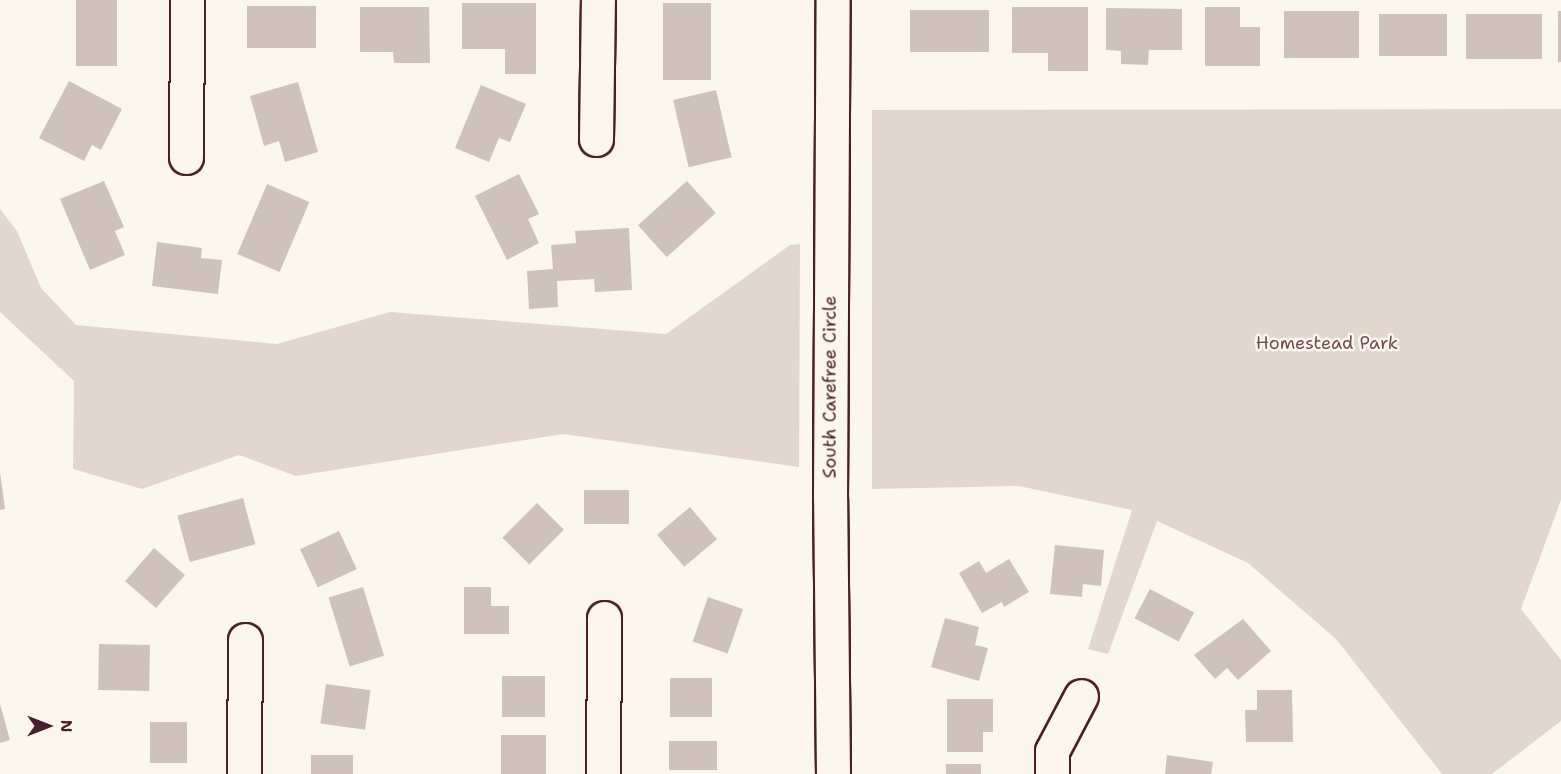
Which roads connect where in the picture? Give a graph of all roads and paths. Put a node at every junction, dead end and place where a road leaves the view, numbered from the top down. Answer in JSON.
{"nodes":[{"id":1,"x":187,"y":0,"type":"edge"},
{"id":2,"x":598,"y":0,"type":"edge"},
{"id":3,"x":833,"y":0,"type":"edge"},
{"id":4,"x":596,"y":139,"type":"dead end"},
{"id":5,"x":186,"y":157,"type":"dead end"},
{"id":6,"x":604,"y":618,"type":"dead end"},
{"id":7,"x":245,"y":640,"type":"dead end"},
{"id":8,"x":1081,"y":696,"type":"dead end"},
{"id":9,"x":244,"y":774,"type":"edge"},
{"id":10,"x":603,"y":774,"type":"edge"},
{"id":11,"x":833,"y":774,"type":"edge"},
{"id":12,"x":1052,"y":774,"type":"edge"}],
"edges":[{"from":1,"to":5,"type":"main road"},
{"from":2,"to":4,"type":"main road"},
{"from":3,"to":11,"type":"main road","name":"South Carefree Circle"},
{"from":6,"to":10,"type":"main road"},
{"from":7,"to":9,"type":"main road"},
{"from":8,"to":12,"type":"main road"}]}
